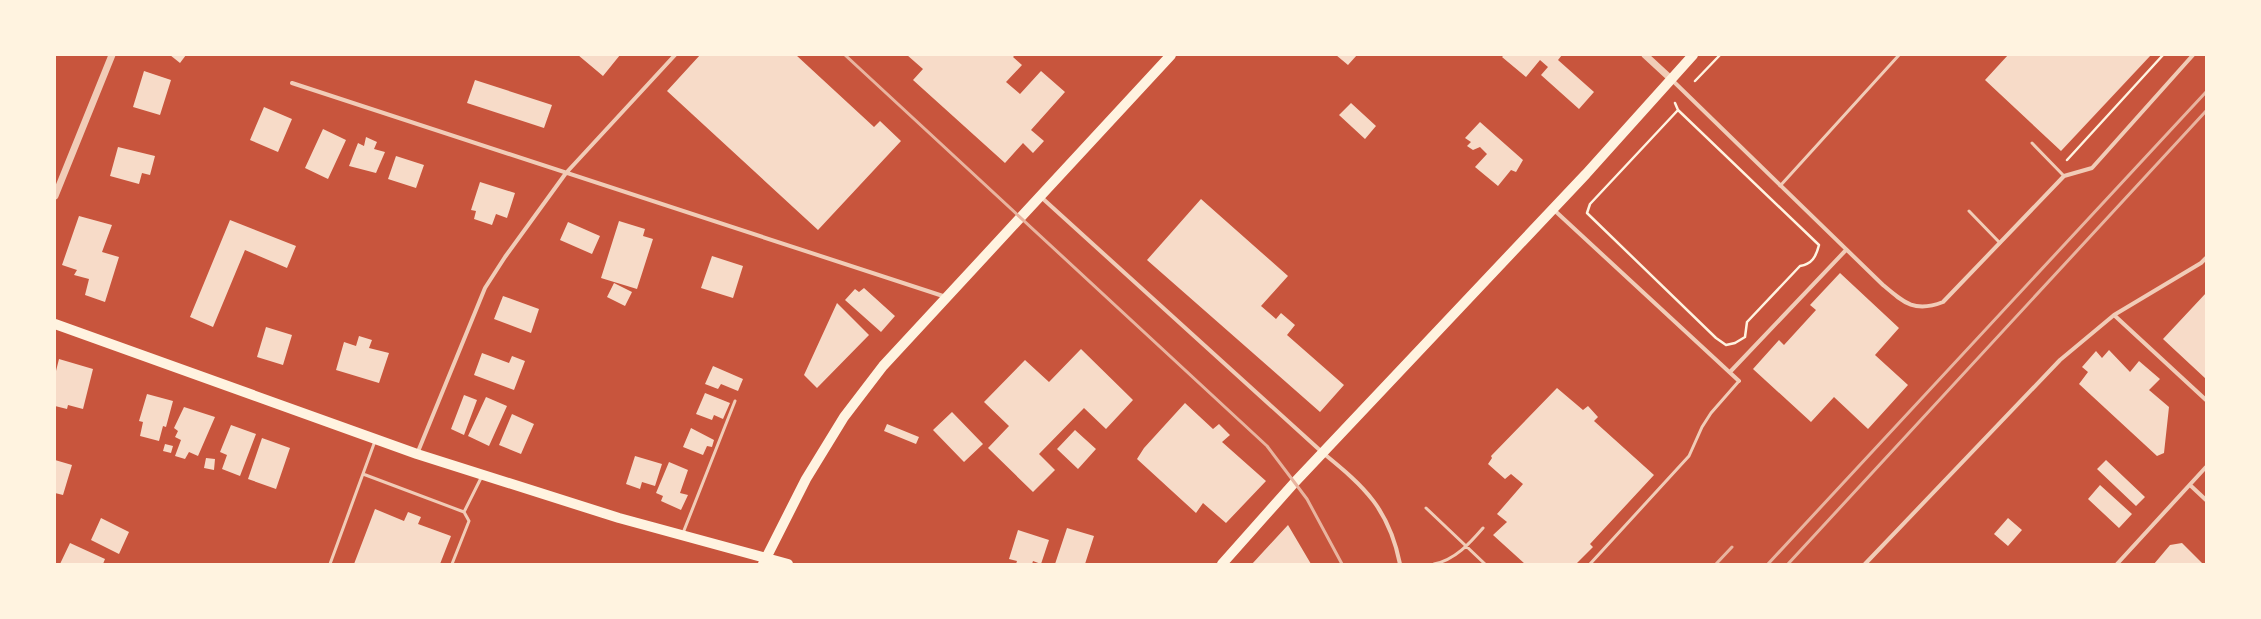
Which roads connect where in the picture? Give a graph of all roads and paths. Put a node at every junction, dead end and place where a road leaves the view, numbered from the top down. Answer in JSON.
{"nodes":[{"id":1,"x":112,"y":55,"type":"edge"},
{"id":2,"x":674,"y":55,"type":"edge"},
{"id":3,"x":1171,"y":55,"type":"edge"},
{"id":4,"x":1645,"y":55,"type":"edge"},
{"id":5,"x":1693,"y":55,"type":"edge"},
{"id":6,"x":1720,"y":55,"type":"edge"},
{"id":7,"x":1899,"y":55,"type":"edge"},
{"id":8,"x":2163,"y":55,"type":"edge"},
{"id":9,"x":2193,"y":55,"type":"edge"},
{"id":10,"x":1670,"y":79,"type":"junction"},
{"id":11,"x":1695,"y":81,"type":"dead end"},
{"id":12,"x":292,"y":83,"type":"dead end"},
{"id":13,"x":1675,"y":103,"type":"dead end"},
{"id":14,"x":1678,"y":110,"type":"junction"},
{"id":15,"x":2032,"y":143,"type":"dead end"},
{"id":16,"x":2067,"y":160,"type":"dead end"},
{"id":17,"x":566,"y":173,"type":"junction"},
{"id":18,"x":2064,"y":176,"type":"junction"},
{"id":19,"x":1780,"y":186,"type":"junction"},
{"id":20,"x":55,"y":196,"type":"edge"},
{"id":21,"x":1040,"y":197,"type":"junction"},
{"id":22,"x":1553,"y":209,"type":"junction"},
{"id":23,"x":1969,"y":211,"type":"dead end"},
{"id":24,"x":2000,"y":243,"type":"junction"},
{"id":25,"x":1846,"y":250,"type":"junction"},
{"id":26,"x":2206,"y":258,"type":"edge"},
{"id":27,"x":948,"y":297,"type":"junction"},
{"id":28,"x":2114,"y":315,"type":"junction"},
{"id":29,"x":55,"y":324,"type":"edge"},
{"id":30,"x":1730,"y":372,"type":"junction"},
{"id":31,"x":1739,"y":381,"type":"joint"},
{"id":32,"x":2206,"y":400,"type":"edge"},
{"id":33,"x":736,"y":401,"type":"dead end"},
{"id":34,"x":376,"y":439,"type":"junction"},
{"id":35,"x":417,"y":454,"type":"junction"},
{"id":36,"x":1323,"y":454,"type":"junction"},
{"id":37,"x":2206,"y":467,"type":"edge"},
{"id":38,"x":363,"y":474,"type":"junction"},
{"id":39,"x":483,"y":475,"type":"junction"},
{"id":40,"x":2190,"y":485,"type":"junction"},
{"id":41,"x":2206,"y":500,"type":"edge"},
{"id":42,"x":1426,"y":508,"type":"dead end"},
{"id":43,"x":464,"y":512,"type":"junction"},
{"id":44,"x":1483,"y":528,"type":"dead end"},
{"id":45,"x":682,"y":535,"type":"junction"},
{"id":46,"x":1467,"y":546,"type":"junction"},
{"id":47,"x":765,"y":561,"type":"edge"},
{"id":48,"x":330,"y":564,"type":"edge"},
{"id":49,"x":452,"y":564,"type":"edge"},
{"id":50,"x":788,"y":564,"type":"edge"},
{"id":51,"x":1222,"y":564,"type":"edge"},
{"id":52,"x":1400,"y":564,"type":"edge"},
{"id":53,"x":1434,"y":564,"type":"edge"},
{"id":54,"x":1485,"y":564,"type":"edge"},
{"id":55,"x":1590,"y":564,"type":"edge"},
{"id":56,"x":1865,"y":564,"type":"edge"},
{"id":57,"x":2117,"y":564,"type":"edge"}],
"edges":[{"from":1,"to":20,"type":"street"},
{"from":2,"to":17,"type":"street"},
{"from":3,"to":21,"type":"main road"},
{"from":4,"to":10,"type":"street"},
{"from":5,"to":10,"type":"main road"},
{"from":6,"to":11,"type":"path"},
{"from":7,"to":19,"type":"lane"},
{"from":8,"to":16,"type":"path"},
{"from":9,"to":18,"type":"street"},
{"from":10,"to":19,"type":"street"},
{"from":10,"to":22,"type":"main road"},
{"from":12,"to":17,"type":"street"},
{"from":13,"to":14,"type":"path"},
{"from":14,"to":14,"type":"path"},
{"from":15,"to":18,"type":"lane"},
{"from":17,"to":27,"type":"street"},
{"from":17,"to":35,"type":"street"},
{"from":18,"to":24,"type":"street"},
{"from":19,"to":25,"type":"street"},
{"from":21,"to":27,"type":"main road"},
{"from":21,"to":36,"type":"street"},
{"from":22,"to":30,"type":"street"},
{"from":22,"to":36,"type":"main road"},
{"from":23,"to":24,"type":"lane"},
{"from":24,"to":25,"type":"street"},
{"from":25,"to":30,"type":"street"},
{"from":26,"to":28,"type":"street"},
{"from":27,"to":47,"type":"main road"},
{"from":28,"to":32,"type":"street"},
{"from":28,"to":56,"type":"street"},
{"from":29,"to":34,"type":"main road"},
{"from":30,"to":31,"type":"street"},
{"from":31,"to":55,"type":"lane"},
{"from":33,"to":45,"type":"lane"},
{"from":34,"to":35,"type":"main road"},
{"from":34,"to":38,"type":"lane"},
{"from":35,"to":39,"type":"main road"},
{"from":36,"to":51,"type":"main road"},
{"from":36,"to":52,"type":"street"},
{"from":37,"to":40,"type":"street"},
{"from":38,"to":43,"type":"lane"},
{"from":38,"to":48,"type":"lane"},
{"from":39,"to":43,"type":"lane"},
{"from":39,"to":45,"type":"main road"},
{"from":40,"to":41,"type":"street"},
{"from":40,"to":57,"type":"street"},
{"from":42,"to":46,"type":"lane"},
{"from":43,"to":49,"type":"lane"},
{"from":44,"to":46,"type":"lane"},
{"from":45,"to":47,"type":"main road"},
{"from":46,"to":53,"type":"lane"},
{"from":46,"to":54,"type":"lane"},
{"from":47,"to":50,"type":"main road"}]}
